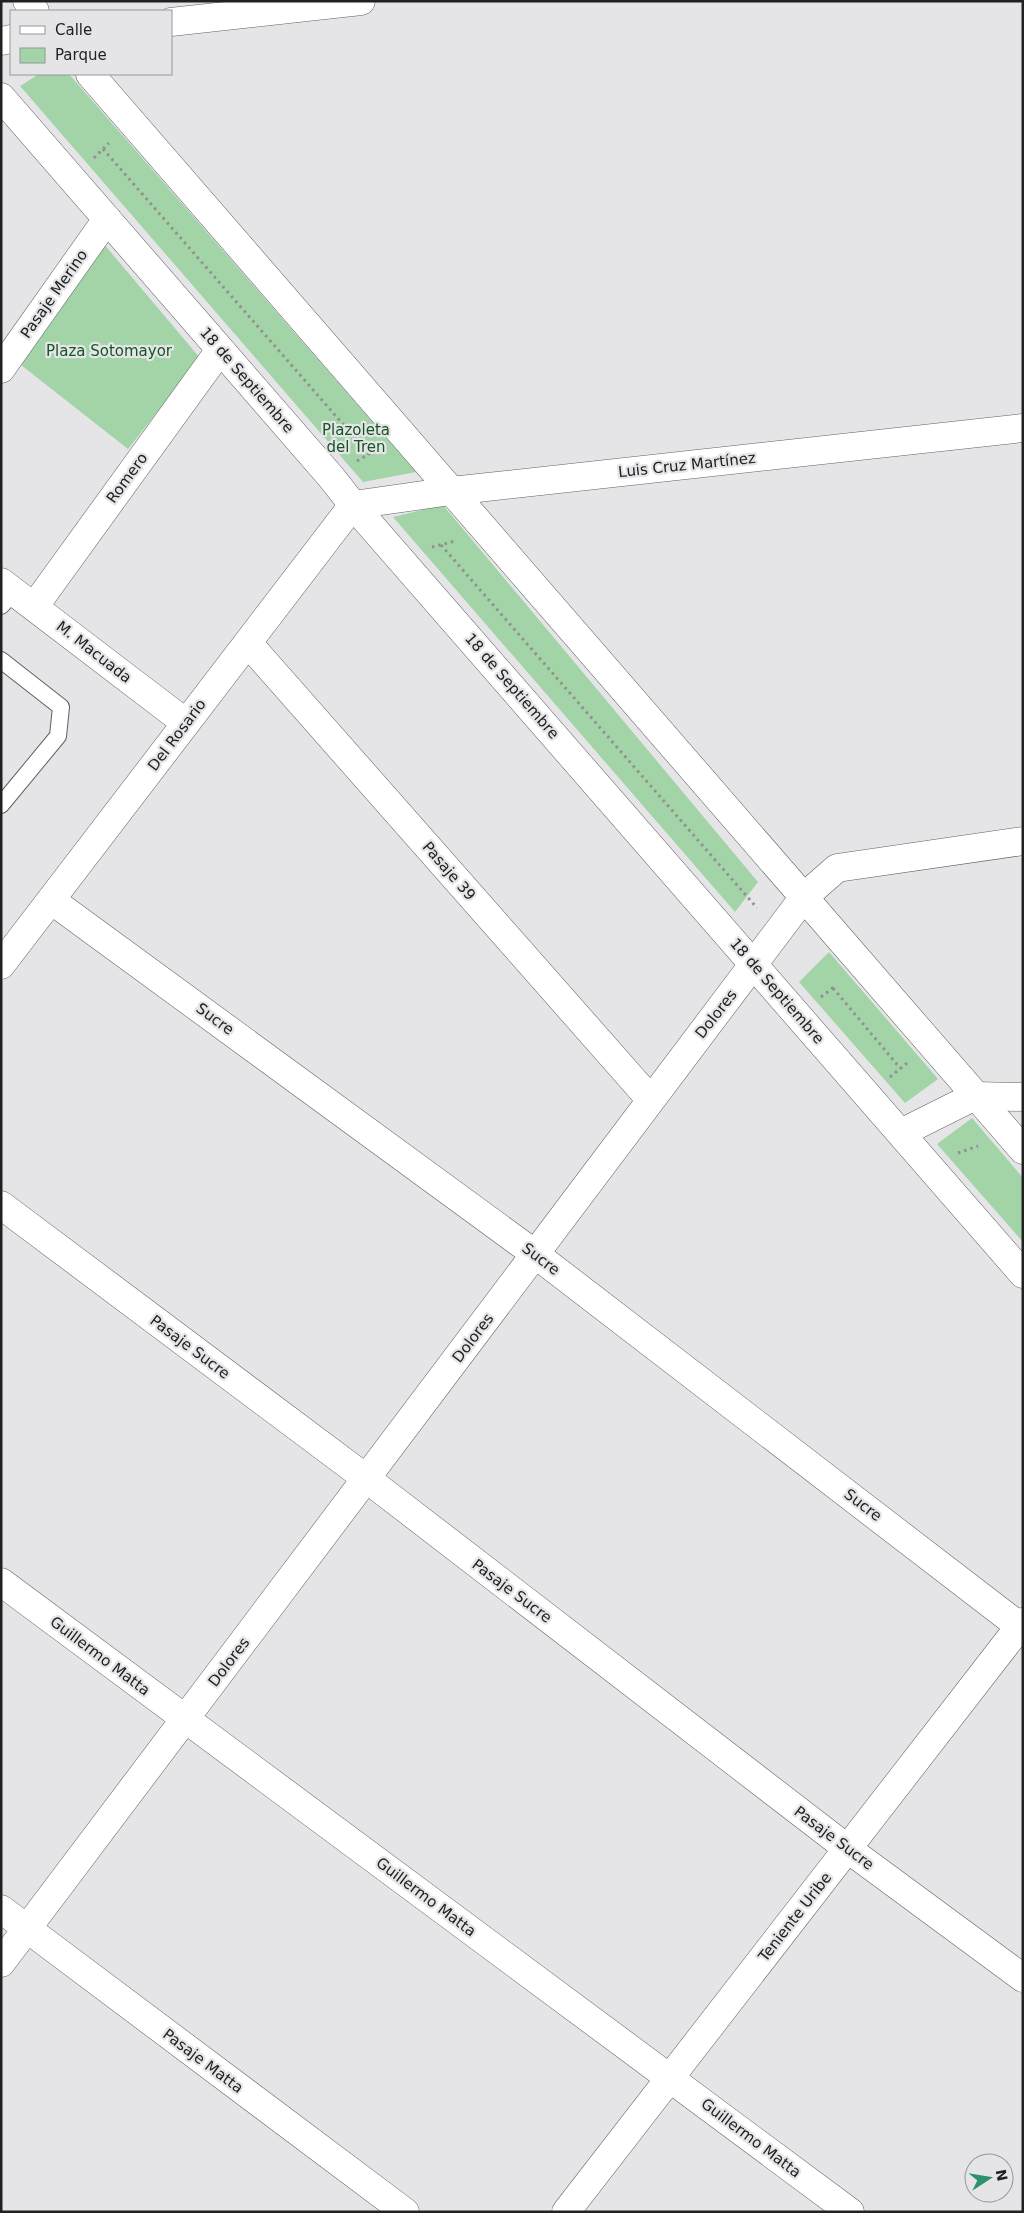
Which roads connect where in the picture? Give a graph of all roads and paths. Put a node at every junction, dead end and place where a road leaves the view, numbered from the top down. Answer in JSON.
{"nodes":[{"id":1,"x":361,"y":1,"type":"edge"},
{"id":2,"x":172,"y":22,"type":"edge"},
{"id":3,"x":91,"y":75,"type":"edge"},
{"id":4,"x":1,"y":97,"type":"edge"},
{"id":5,"x":131,"y":121,"type":"junction"},
{"id":6,"x":103,"y":149,"type":"junction"},
{"id":7,"x":73,"y":179,"type":"junction"},
{"id":8,"x":107,"y":219,"type":"junction"},
{"id":9,"x":220,"y":350,"type":"junction"},
{"id":10,"x":1,"y":369,"type":"edge"},
{"id":11,"x":1023,"y":428,"type":"edge"},
{"id":12,"x":402,"y":434,"type":"junction"},
{"id":13,"x":369,"y":454,"type":"junction"},
{"id":14,"x":331,"y":477,"type":"junction"},
{"id":15,"x":451,"y":491,"type":"junction"},
{"id":16,"x":353,"y":505,"type":"junction"},
{"id":17,"x":487,"y":532,"type":"junction"},
{"id":18,"x":440,"y":545,"type":"junction"},
{"id":19,"x":400,"y":556,"type":"junction"},
{"id":20,"x":13,"y":597,"type":"edge"},
{"id":21,"x":248,"y":643,"type":"junction"},
{"id":22,"x":1,"y":660,"type":"edge"},
{"id":23,"x":186,"y":723,"type":"junction"},
{"id":24,"x":1,"y":805,"type":"edge"},
{"id":25,"x":1023,"y":841,"type":"edge"},
{"id":26,"x":804,"y":897,"type":"junction"},
{"id":27,"x":51,"y":900,"type":"junction"},
{"id":28,"x":735,"y":942,"type":"junction"},
{"id":29,"x":754,"y":964,"type":"junction"},
{"id":30,"x":862,"y":964,"type":"junction"},
{"id":31,"x":1,"y":965,"type":"edge"},
{"id":32,"x":833,"y":988,"type":"junction"},
{"id":33,"x":799,"y":1016,"type":"junction"},
{"id":34,"x":930,"y":1044,"type":"junction"},
{"id":35,"x":900,"y":1068,"type":"junction"},
{"id":36,"x":867,"y":1095,"type":"junction"},
{"id":37,"x":975,"y":1096,"type":"junction"},
{"id":38,"x":1023,"y":1097,"type":"edge"},
{"id":39,"x":650,"y":1099,"type":"junction"},
{"id":40,"x":901,"y":1133,"type":"junction"},
{"id":41,"x":1016,"y":1142,"type":"edge"},
{"id":42,"x":928,"y":1165,"type":"junction"},
{"id":43,"x":1,"y":1205,"type":"edge"},
{"id":44,"x":536,"y":1254,"type":"junction"},
{"id":45,"x":1023,"y":1274,"type":"edge"},
{"id":46,"x":366,"y":1480,"type":"junction"},
{"id":47,"x":1,"y":1582,"type":"edge"},
{"id":48,"x":1022,"y":1626,"type":"edge"},
{"id":49,"x":186,"y":1719,"type":"junction"},
{"id":50,"x":848,"y":1849,"type":"junction"},
{"id":51,"x":1,"y":1909,"type":"edge"},
{"id":52,"x":26,"y":1928,"type":"junction"},
{"id":53,"x":1,"y":1963,"type":"edge"},
{"id":54,"x":1023,"y":1978,"type":"edge"},
{"id":55,"x":670,"y":2078,"type":"junction"},
{"id":56,"x":406,"y":2212,"type":"edge"},
{"id":57,"x":566,"y":2212,"type":"edge"},
{"id":58,"x":850,"y":2212,"type":"edge"}],
"edges":[{"from":1,"to":2,"type":"street"},
{"from":3,"to":5,"type":"street"},
{"from":4,"to":7,"type":"street","name":"18 de Septiembre"},
{"from":5,"to":6,"type":"path"},
{"from":5,"to":12,"type":"street"},
{"from":6,"to":7,"type":"path"},
{"from":6,"to":13,"type":"path"},
{"from":7,"to":8,"type":"street","name":"18 de Septiembre"},
{"from":8,"to":9,"type":"street","name":"18 de Septiembre"},
{"from":8,"to":10,"type":"street","name":"Pasaje Merino"},
{"from":9,"to":14,"type":"street","name":"18 de Septiembre"},
{"from":9,"to":20,"type":"street","name":"Romero"},
{"from":11,"to":15,"type":"street","name":"Luis Cruz Martínez"},
{"from":12,"to":13,"type":"path"},
{"from":12,"to":15,"type":"street"},
{"from":13,"to":14,"type":"path"},
{"from":14,"to":16,"type":"street","name":"18 de Septiembre"},
{"from":15,"to":16,"type":"street","name":"Luis Cruz Martínez"},
{"from":15,"to":17,"type":"street"},
{"from":16,"to":19,"type":"street","name":"18 de Septiembre"},
{"from":16,"to":21,"type":"street","name":"Del Rosario"},
{"from":17,"to":18,"type":"path"},
{"from":17,"to":26,"type":"street"},
{"from":18,"to":19,"type":"path"},
{"from":18,"to":28,"type":"path"},
{"from":19,"to":28,"type":"street","name":"18 de Septiembre"},
{"from":20,"to":23,"type":"street","name":"M. Macuada"},
{"from":21,"to":23,"type":"street","name":"Del Rosario"},
{"from":21,"to":39,"type":"street","name":"Pasaje 39"},
{"from":22,"to":24,"type":"lane"},
{"from":23,"to":27,"type":"street","name":"Del Rosario"},
{"from":25,"to":26,"type":"street","name":"Dolores"},
{"from":26,"to":29,"type":"street","name":"Dolores"},
{"from":26,"to":30,"type":"street"},
{"from":27,"to":31,"type":"street","name":"Del Rosario"},
{"from":27,"to":44,"type":"street","name":"Sucre"},
{"from":28,"to":29,"type":"street","name":"18 de Septiembre"},
{"from":29,"to":33,"type":"street","name":"18 de Septiembre"},
{"from":29,"to":39,"type":"street","name":"Dolores"},
{"from":30,"to":32,"type":"path"},
{"from":30,"to":34,"type":"street"},
{"from":32,"to":33,"type":"path"},
{"from":32,"to":35,"type":"path"},
{"from":33,"to":36,"type":"street","name":"18 de Septiembre"},
{"from":34,"to":35,"type":"path"},
{"from":34,"to":37,"type":"street"},
{"from":35,"to":36,"type":"path"},
{"from":36,"to":40,"type":"street","name":"18 de Septiembre"},
{"from":37,"to":38,"type":"street"},
{"from":37,"to":40,"type":"street"},
{"from":37,"to":41,"type":"street"},
{"from":39,"to":44,"type":"street","name":"Dolores"},
{"from":40,"to":42,"type":"street","name":"18 de Septiembre"},
{"from":41,"to":42,"type":"path"},
{"from":42,"to":45,"type":"street","name":"18 de Septiembre"},
{"from":43,"to":46,"type":"street","name":"Pasaje Sucre"},
{"from":44,"to":46,"type":"street","name":"Dolores"},
{"from":44,"to":48,"type":"street","name":"Sucre"},
{"from":46,"to":49,"type":"street","name":"Dolores"},
{"from":46,"to":50,"type":"street","name":"Pasaje Sucre"},
{"from":47,"to":49,"type":"street","name":"Guillermo Matta"},
{"from":48,"to":50,"type":"street","name":"Teniente Uribe"},
{"from":49,"to":52,"type":"street","name":"Dolores"},
{"from":49,"to":55,"type":"street","name":"Guillermo Matta"},
{"from":50,"to":54,"type":"street","name":"Pasaje Sucre"},
{"from":50,"to":55,"type":"street","name":"Teniente Uribe"},
{"from":51,"to":52,"type":"street","name":"Pasaje Matta"},
{"from":52,"to":53,"type":"street","name":"Dolores"},
{"from":52,"to":56,"type":"street","name":"Pasaje Matta"},
{"from":55,"to":57,"type":"street","name":"Teniente Uribe"},
{"from":55,"to":58,"type":"street","name":"Guillermo Matta"}]}
